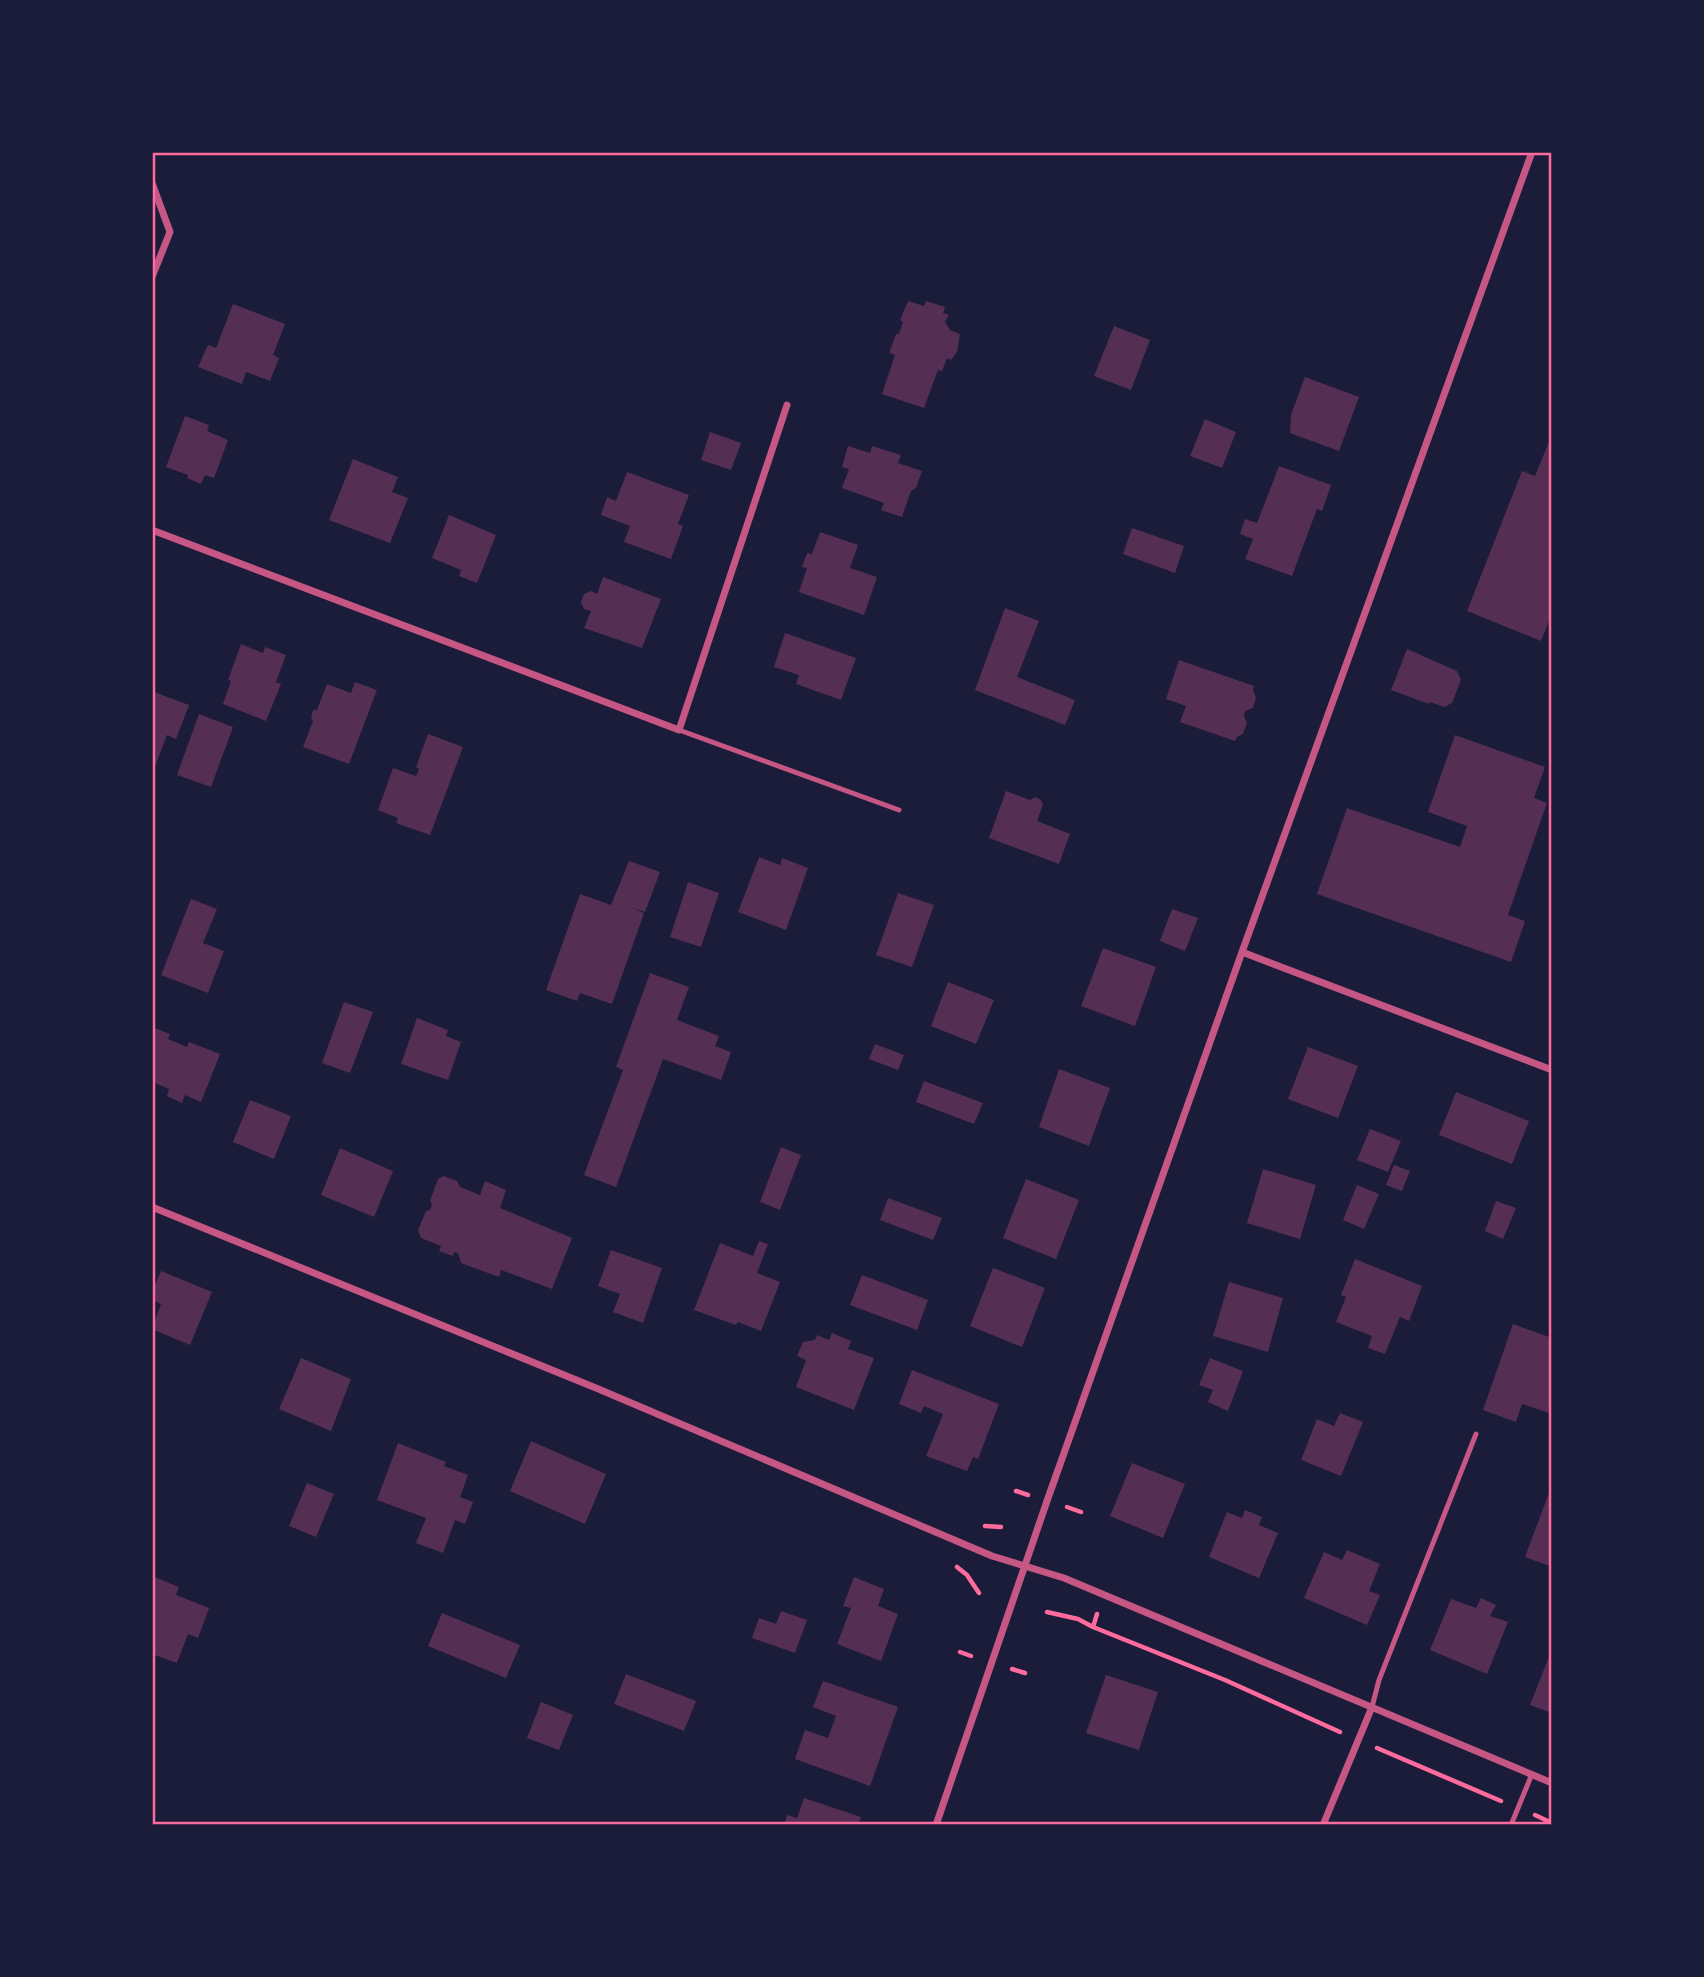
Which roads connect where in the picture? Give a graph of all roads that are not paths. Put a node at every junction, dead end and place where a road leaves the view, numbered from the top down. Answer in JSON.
{"nodes":[{"id":1,"x":1532,"y":152,"type":"edge"},
{"id":2,"x":152,"y":183,"type":"edge"},
{"id":3,"x":152,"y":277,"type":"edge"},
{"id":4,"x":787,"y":405,"type":"dead end"},
{"id":5,"x":152,"y":530,"type":"edge"},
{"id":6,"x":679,"y":730,"type":"junction"},
{"id":7,"x":899,"y":810,"type":"dead end"},
{"id":8,"x":1242,"y":952,"type":"junction"},
{"id":9,"x":1552,"y":1070,"type":"edge"},
{"id":10,"x":152,"y":1207,"type":"edge"},
{"id":11,"x":1476,"y":1434,"type":"dead end"},
{"id":12,"x":1025,"y":1567,"type":"junction"},
{"id":13,"x":1372,"y":1707,"type":"junction"},
{"id":14,"x":1532,"y":1774,"type":"junction"},
{"id":15,"x":1552,"y":1783,"type":"edge"},
{"id":16,"x":936,"y":1825,"type":"edge"},
{"id":17,"x":1323,"y":1825,"type":"edge"},
{"id":18,"x":1511,"y":1825,"type":"edge"}],
"edges":[{"from":1,"to":8,"type":"street"},
{"from":2,"to":3,"type":"street"},
{"from":4,"to":6,"type":"street"},
{"from":5,"to":6,"type":"street"},
{"from":6,"to":7,"type":"lane"},
{"from":8,"to":9,"type":"street"},
{"from":8,"to":12,"type":"street"},
{"from":10,"to":12,"type":"street"},
{"from":11,"to":13,"type":"lane"},
{"from":12,"to":13,"type":"street"},
{"from":12,"to":16,"type":"street"},
{"from":13,"to":14,"type":"street"},
{"from":13,"to":17,"type":"street"},
{"from":14,"to":15,"type":"street"},
{"from":14,"to":18,"type":"lane"}]}
